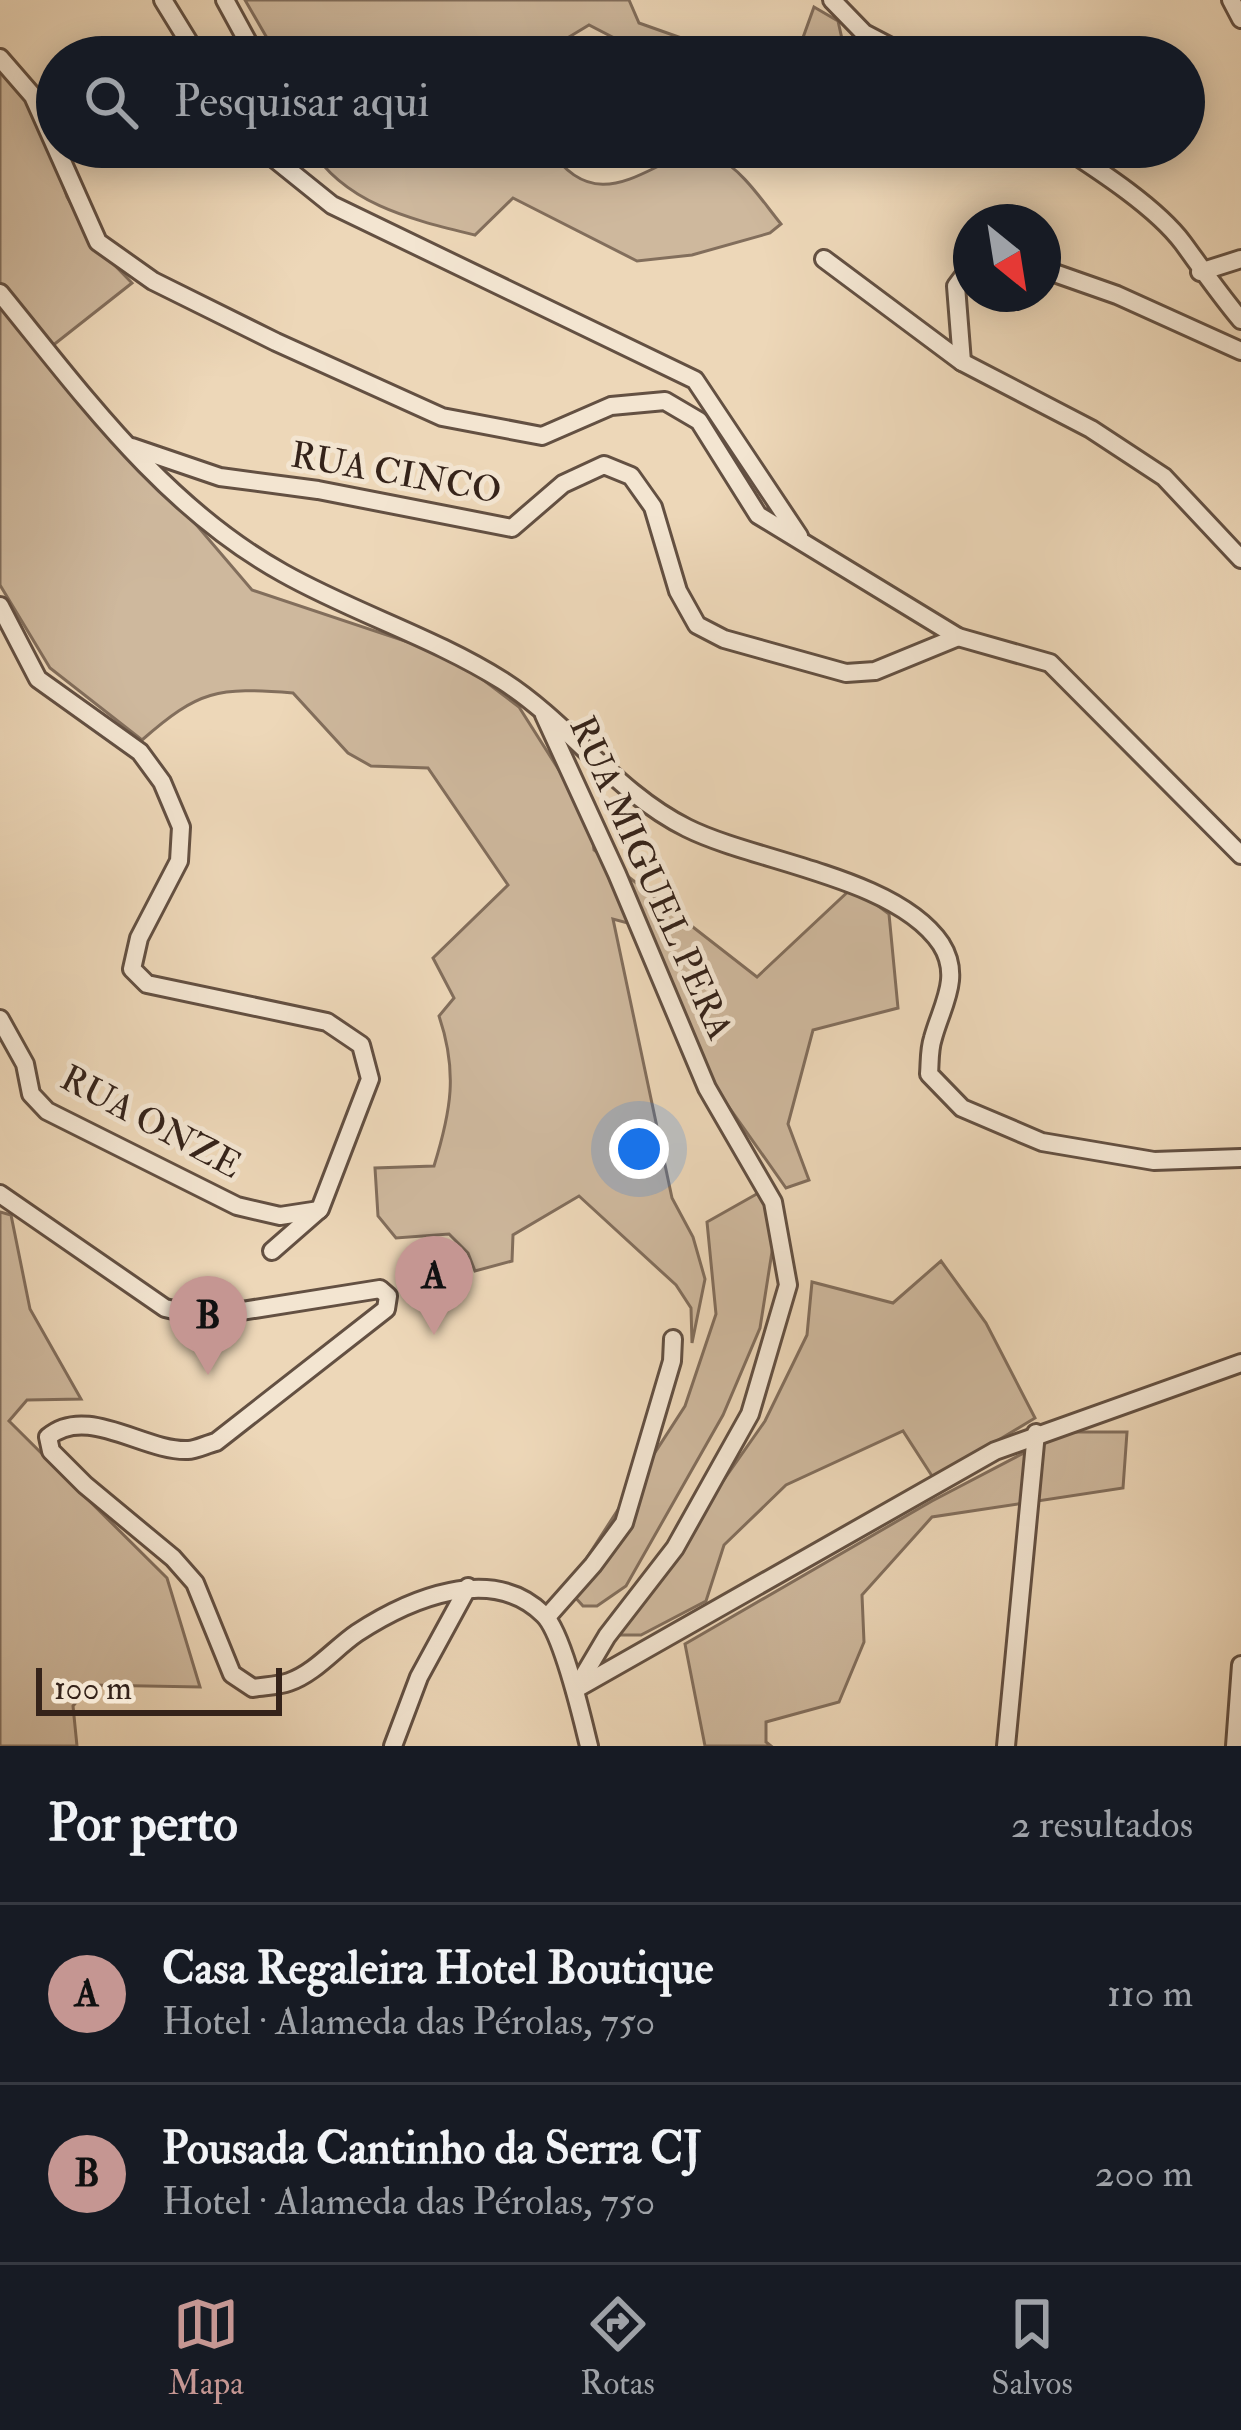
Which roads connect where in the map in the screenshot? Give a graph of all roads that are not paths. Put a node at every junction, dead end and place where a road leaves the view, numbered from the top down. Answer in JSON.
{"nodes":[{"id":1,"x":163,"y":0,"type":"edge"},
{"id":2,"x":225,"y":0,"type":"edge"},
{"id":3,"x":832,"y":0,"type":"edge"},
{"id":4,"x":1231,"y":0,"type":"edge"},
{"id":5,"x":1241,"y":19,"type":"edge"},
{"id":6,"x":185,"y":36,"type":"edge"},
{"id":7,"x":245,"y":36,"type":"edge"},
{"id":8,"x":870,"y":36,"type":"edge"},
{"id":9,"x":0,"y":58,"type":"edge"},
{"id":10,"x":36,"y":101,"type":"edge"},
{"id":11,"x":66,"y":168,"type":"edge"},
{"id":12,"x":288,"y":168,"type":"edge"},
{"id":13,"x":1096,"y":168,"type":"edge"},
{"id":14,"x":824,"y":259,"type":"dead end"},
{"id":15,"x":1241,"y":259,"type":"edge"},
{"id":16,"x":1200,"y":272,"type":"junction"},
{"id":17,"x":1061,"y":275,"type":"edge"},
{"id":18,"x":0,"y":293,"type":"edge"},
{"id":19,"x":958,"y":312,"type":"edge"},
{"id":20,"x":1241,"y":320,"type":"edge"},
{"id":21,"x":1241,"y":351,"type":"edge"},
{"id":22,"x":962,"y":362,"type":"junction"},
{"id":23,"x":125,"y":445,"type":"junction"},
{"id":24,"x":806,"y":547,"type":"junction"},
{"id":25,"x":1241,"y":559,"type":"edge"},
{"id":26,"x":0,"y":606,"type":"edge"},
{"id":27,"x":958,"y":637,"type":"junction"},
{"id":28,"x":542,"y":712,"type":"junction"},
{"id":29,"x":1241,"y":855,"type":"edge"},
{"id":30,"x":0,"y":1019,"type":"edge"},
{"id":31,"x":1241,"y":1158,"type":"edge"},
{"id":32,"x":0,"y":1194,"type":"edge"},
{"id":33,"x":320,"y":1210,"type":"junction"},
{"id":34,"x":272,"y":1251,"type":"dead end"},
{"id":35,"x":673,"y":1340,"type":"dead end"},
{"id":36,"x":1241,"y":1364,"type":"edge"},
{"id":37,"x":1036,"y":1433,"type":"junction"},
{"id":38,"x":467,"y":1587,"type":"junction"},
{"id":39,"x":547,"y":1617,"type":"junction"},
{"id":40,"x":1241,"y":1665,"type":"edge"},
{"id":41,"x":575,"y":1690,"type":"junction"},
{"id":42,"x":393,"y":1746,"type":"edge"},
{"id":43,"x":589,"y":1746,"type":"edge"},
{"id":44,"x":1006,"y":1746,"type":"edge"},
{"id":45,"x":1235,"y":1746,"type":"edge"}],
"edges":[{"from":1,"to":6,"type":"street"},
{"from":2,"to":7,"type":"street"},
{"from":3,"to":8,"type":"street"},
{"from":4,"to":5,"type":"street"},
{"from":9,"to":10,"type":"street"},
{"from":11,"to":24,"type":"street"},
{"from":12,"to":24,"type":"street"},
{"from":13,"to":16,"type":"street"},
{"from":14,"to":22,"type":"street"},
{"from":15,"to":16,"type":"street"},
{"from":16,"to":20,"type":"street"},
{"from":17,"to":21,"type":"street"},
{"from":18,"to":23,"type":"street","name":"RUA MIGUEL PERA"},
{"from":19,"to":22,"type":"street"},
{"from":22,"to":25,"type":"street"},
{"from":23,"to":27,"type":"street","name":"RUA CINCO"},
{"from":23,"to":28,"type":"street","name":"RUA MIGUEL PERA"},
{"from":24,"to":27,"type":"street"},
{"from":26,"to":33,"type":"street"},
{"from":27,"to":29,"type":"street"},
{"from":28,"to":31,"type":"street"},
{"from":28,"to":41,"type":"street","name":"RUA MIGUEL PERA"},
{"from":30,"to":33,"type":"street","name":"RUA ONZE"},
{"from":32,"to":38,"type":"street"},
{"from":33,"to":34,"type":"street"},
{"from":35,"to":39,"type":"street"},
{"from":36,"to":37,"type":"street"},
{"from":37,"to":41,"type":"street"},
{"from":37,"to":44,"type":"street"},
{"from":38,"to":39,"type":"street"},
{"from":38,"to":42,"type":"street"},
{"from":39,"to":41,"type":"street"},
{"from":40,"to":45,"type":"street"},
{"from":41,"to":43,"type":"street"}]}
